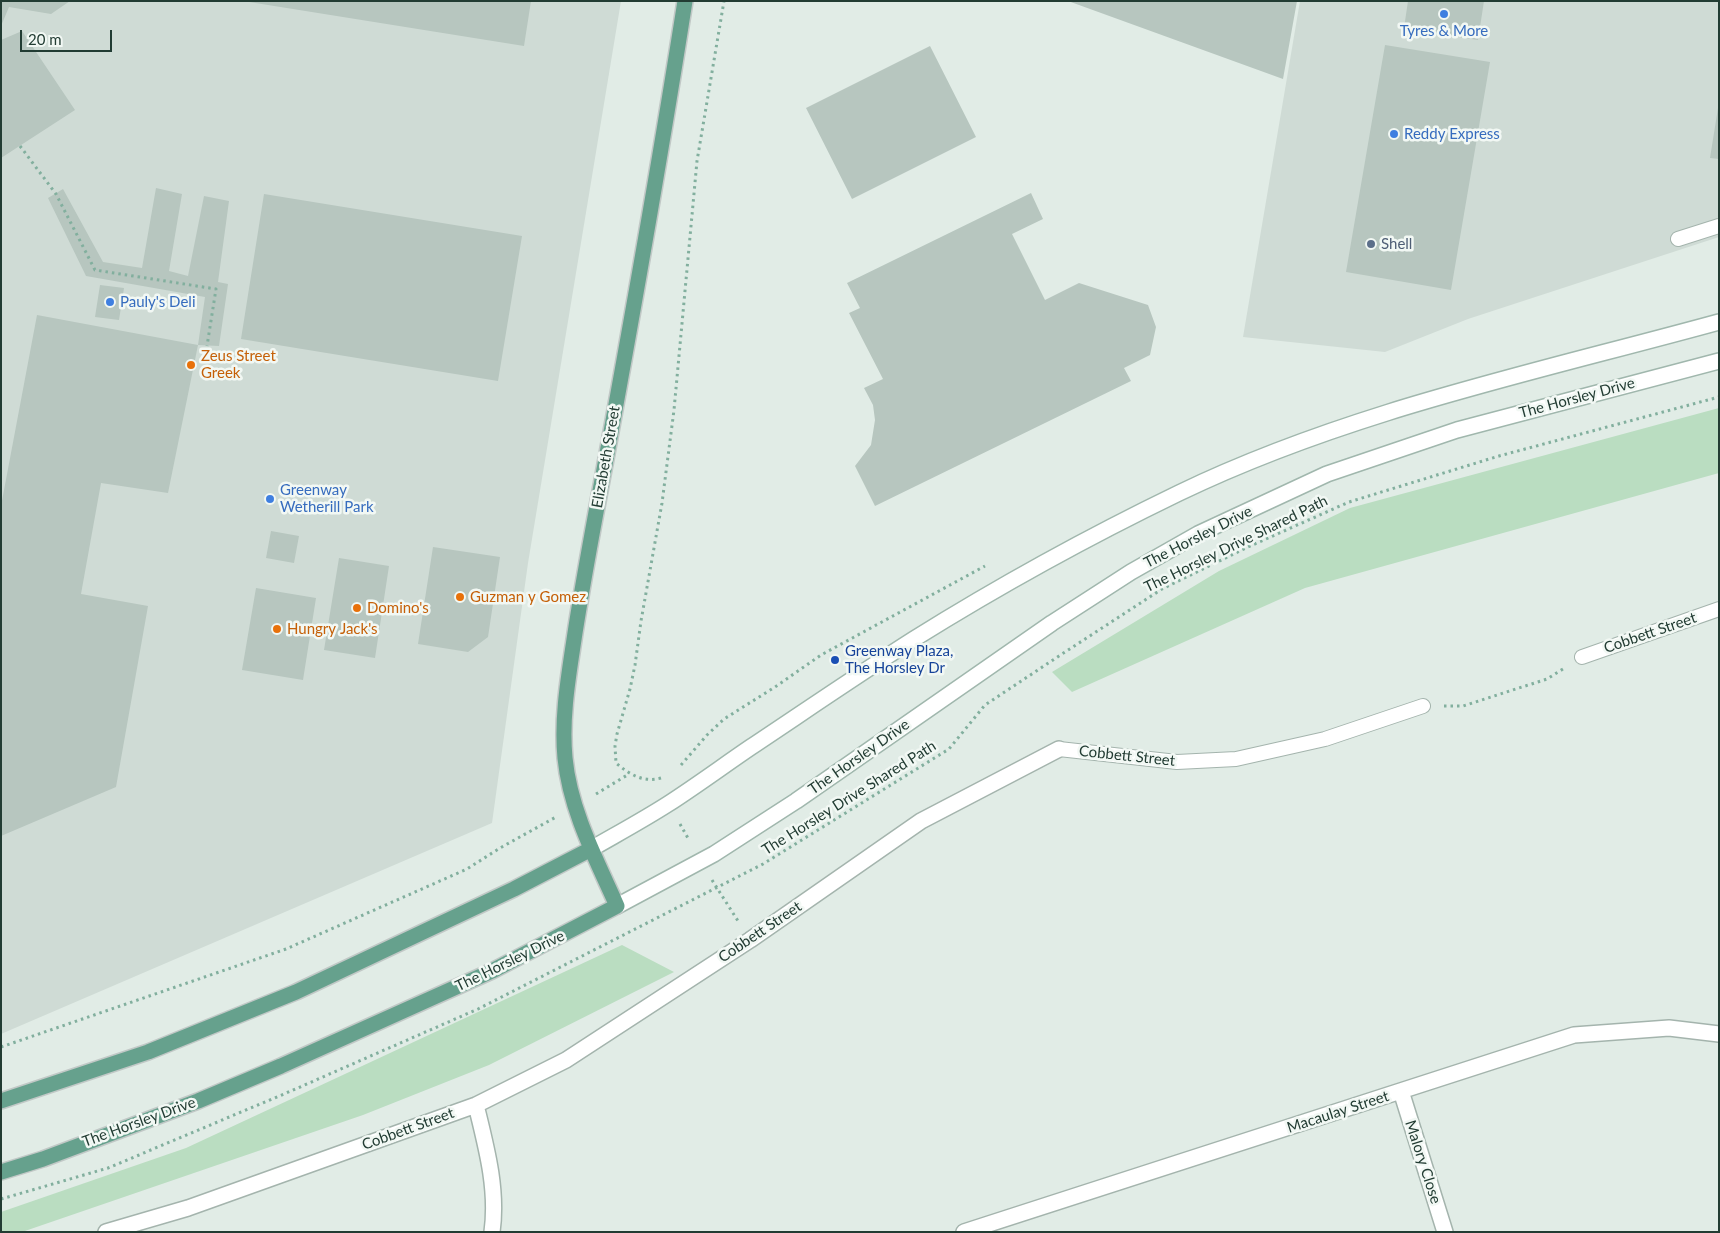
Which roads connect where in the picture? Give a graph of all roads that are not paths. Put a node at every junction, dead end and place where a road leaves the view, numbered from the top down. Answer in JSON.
{"nodes":[{"id":1,"x":685,"y":1,"type":"edge"},
{"id":2,"x":1719,"y":226,"type":"edge"},
{"id":3,"x":1678,"y":239,"type":"dead end"},
{"id":4,"x":1719,"y":322,"type":"edge"},
{"id":5,"x":1719,"y":361,"type":"edge"},
{"id":6,"x":1719,"y":609,"type":"edge"},
{"id":7,"x":1582,"y":657,"type":"road end"},
{"id":8,"x":1423,"y":706,"type":"road end"},
{"id":9,"x":1059,"y":749,"type":"joint"},
{"id":10,"x":591,"y":849,"type":"junction"},
{"id":11,"x":617,"y":906,"type":"junction"},
{"id":12,"x":1719,"y":1034,"type":"edge"},
{"id":13,"x":1401,"y":1091,"type":"junction"},
{"id":14,"x":1,"y":1101,"type":"edge"},
{"id":15,"x":476,"y":1105,"type":"junction"},
{"id":16,"x":1,"y":1172,"type":"edge"},
{"id":17,"x":106,"y":1232,"type":"edge"},
{"id":18,"x":492,"y":1232,"type":"edge"},
{"id":19,"x":964,"y":1232,"type":"edge"},
{"id":20,"x":1446,"y":1232,"type":"edge"}],
"edges":[{"from":1,"to":10,"type":"main road","name":"Elizabeth Street"},
{"from":2,"to":3,"type":"lane"},
{"from":4,"to":10,"type":"main road"},
{"from":5,"to":11,"type":"main road","name":"The Horsley Drive"},
{"from":6,"to":7,"type":"lane","name":"Cobbett Street"},
{"from":8,"to":9,"type":"lane","name":"Cobbett Street"},
{"from":9,"to":15,"type":"main road","name":"Cobbett Street"},
{"from":10,"to":11,"type":"main road","name":"Elizabeth Street"},
{"from":10,"to":14,"type":"main road"},
{"from":11,"to":16,"type":"main road","name":"The Horsley Drive"},
{"from":12,"to":13,"type":"main road","name":"Macaulay Street"},
{"from":13,"to":19,"type":"main road","name":"Macaulay Street"},
{"from":13,"to":20,"type":"main road","name":"Malory Close"},
{"from":15,"to":17,"type":"main road","name":"Cobbett Street"},
{"from":15,"to":18,"type":"main road"}]}
